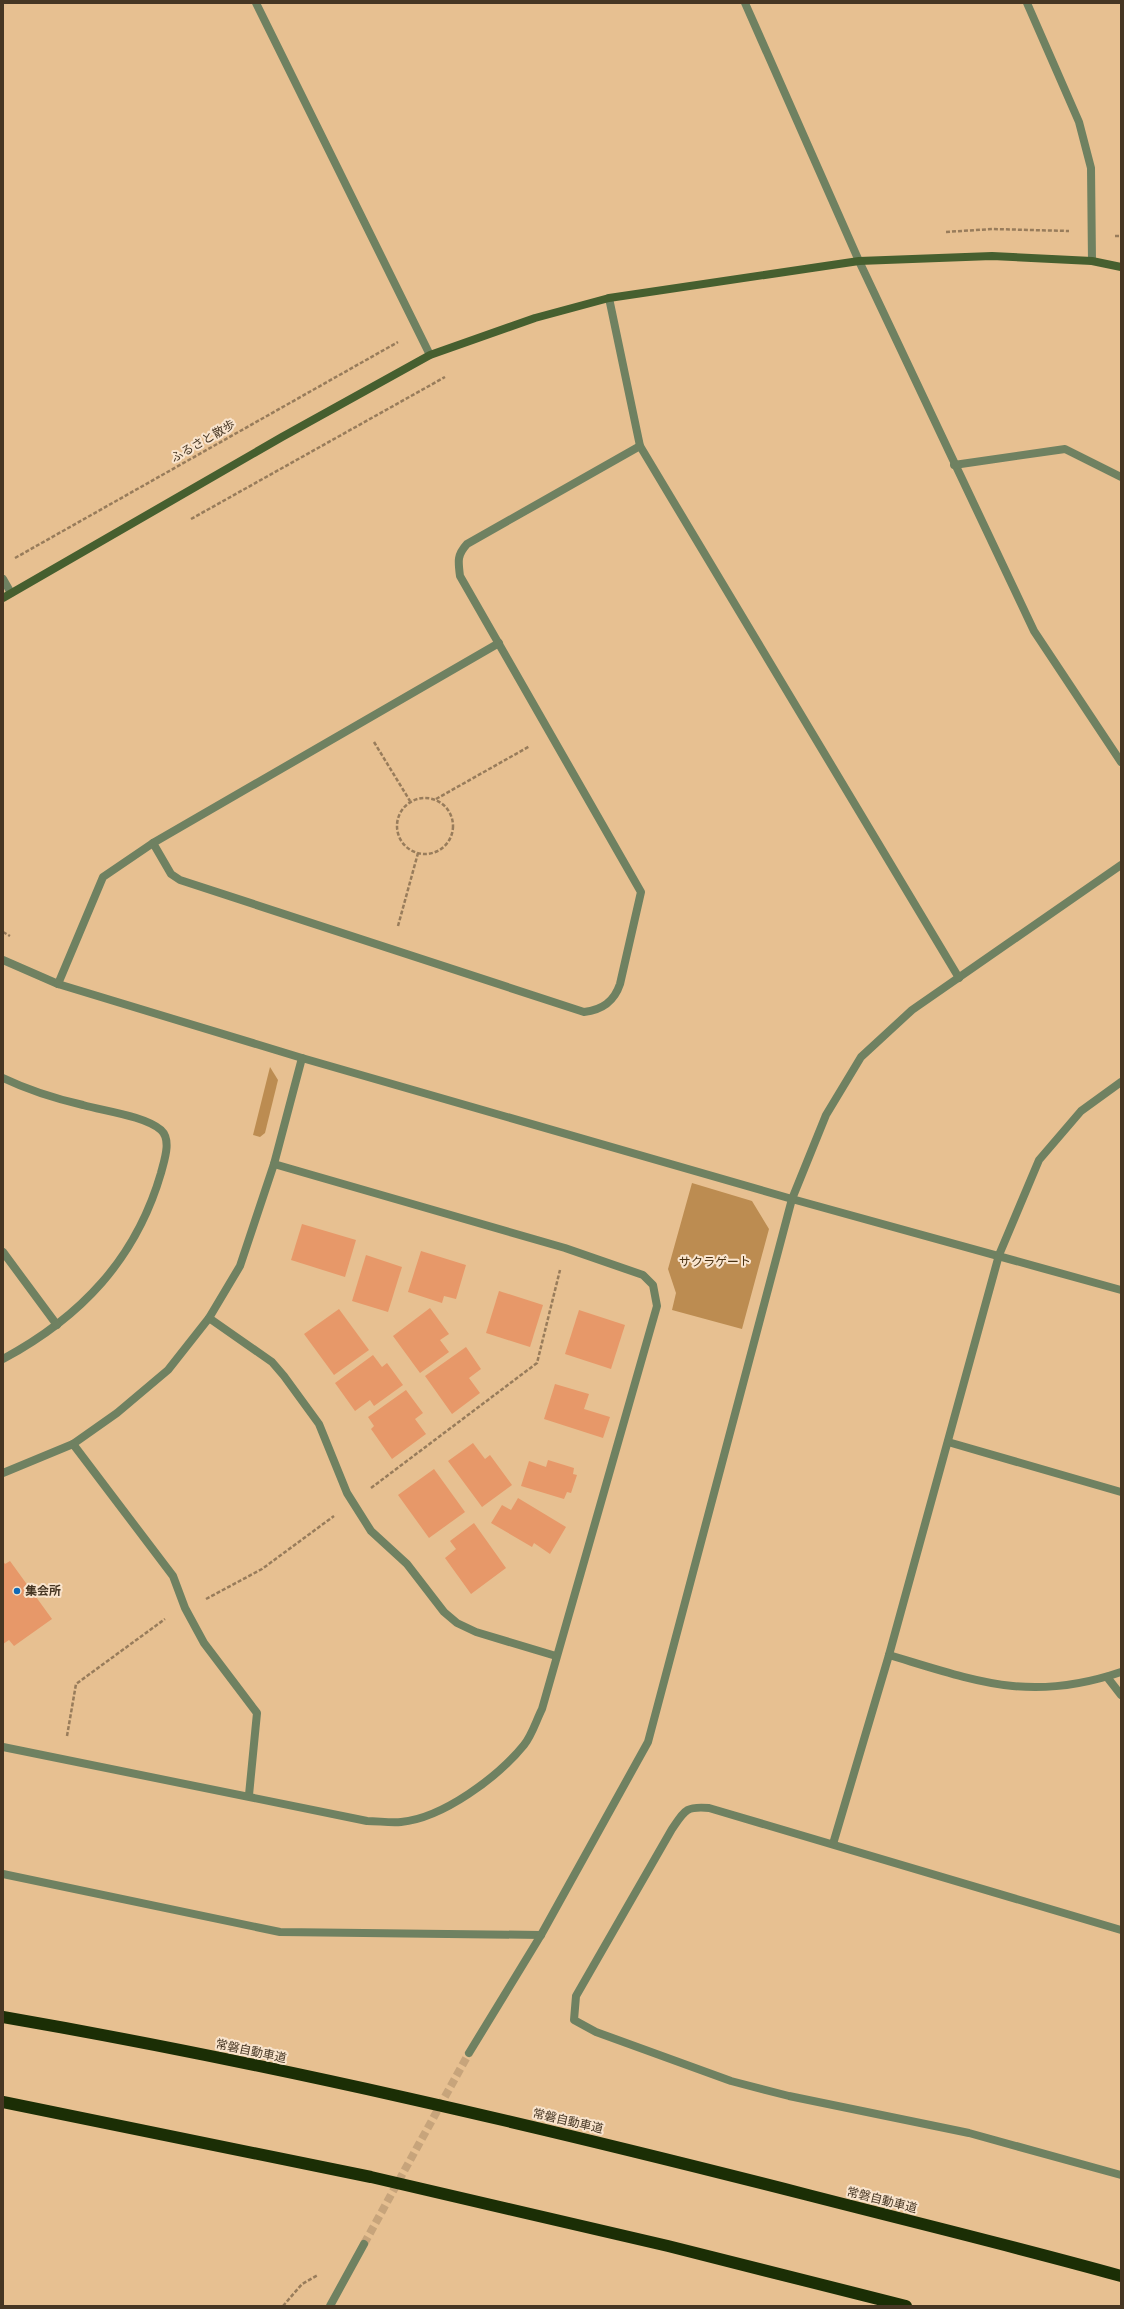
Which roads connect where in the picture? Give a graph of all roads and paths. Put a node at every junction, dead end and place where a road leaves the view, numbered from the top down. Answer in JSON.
{"nodes":[{"id":1,"x":256,"y":3,"type":"edge"},
{"id":2,"x":745,"y":3,"type":"edge"},
{"id":3,"x":1027,"y":3,"type":"edge"},
{"id":4,"x":858,"y":261,"type":"junction"},
{"id":5,"x":1092,"y":261,"type":"junction"},
{"id":6,"x":1121,"y":267,"type":"edge"},
{"id":7,"x":609,"y":298,"type":"junction"},
{"id":8,"x":400,"y":341,"type":"dead end"},
{"id":9,"x":430,"y":355,"type":"junction"},
{"id":10,"x":450,"y":375,"type":"dead end"},
{"id":11,"x":640,"y":446,"type":"junction"},
{"id":12,"x":954,"y":465,"type":"junction"},
{"id":13,"x":1121,"y":477,"type":"edge"},
{"id":14,"x":188,"y":521,"type":"dead end"},
{"id":15,"x":15,"y":558,"type":"dead end"},
{"id":16,"x":3,"y":579,"type":"edge"},
{"id":17,"x":11,"y":593,"type":"junction"},
{"id":18,"x":3,"y":598,"type":"edge"},
{"id":19,"x":499,"y":643,"type":"junction"},
{"id":20,"x":362,"y":722,"type":"junction"},
{"id":21,"x":551,"y":734,"type":"junction"},
{"id":22,"x":1121,"y":762,"type":"edge"},
{"id":23,"x":436,"y":799,"type":"junction"},
{"id":24,"x":410,"y":802,"type":"junction"},
{"id":25,"x":153,"y":843,"type":"junction"},
{"id":26,"x":418,"y":853,"type":"junction"},
{"id":27,"x":1121,"y":865,"type":"edge"},
{"id":28,"x":392,"y":950,"type":"junction"},
{"id":29,"x":3,"y":960,"type":"edge"},
{"id":30,"x":959,"y":978,"type":"junction"},
{"id":31,"x":58,"y":984,"type":"junction"},
{"id":32,"x":302,"y":1058,"type":"junction"},
{"id":33,"x":3,"y":1078,"type":"edge"},
{"id":34,"x":1121,"y":1082,"type":"edge"},
{"id":35,"x":274,"y":1164,"type":"junction"},
{"id":36,"x":792,"y":1199,"type":"junction"},
{"id":37,"x":565,"y":1248,"type":"junction"},
{"id":38,"x":3,"y":1252,"type":"edge"},
{"id":39,"x":999,"y":1256,"type":"junction"},
{"id":40,"x":1121,"y":1290,"type":"edge"},
{"id":41,"x":209,"y":1318,"type":"junction"},
{"id":42,"x":57,"y":1325,"type":"junction"},
{"id":43,"x":3,"y":1359,"type":"edge"},
{"id":44,"x":948,"y":1442,"type":"junction"},
{"id":45,"x":73,"y":1444,"type":"junction"},
{"id":46,"x":3,"y":1473,"type":"edge"},
{"id":47,"x":1121,"y":1492,"type":"edge"},
{"id":48,"x":365,"y":1493,"type":"dead end"},
{"id":49,"x":340,"y":1511,"type":"dead end"},
{"id":50,"x":202,"y":1600,"type":"dead end"},
{"id":51,"x":170,"y":1616,"type":"dead end"},
{"id":52,"x":888,"y":1655,"type":"junction"},
{"id":53,"x":556,"y":1656,"type":"junction"},
{"id":54,"x":1121,"y":1672,"type":"edge"},
{"id":55,"x":1107,"y":1677,"type":"junction"},
{"id":56,"x":1121,"y":1695,"type":"edge"},
{"id":57,"x":3,"y":1747,"type":"edge"},
{"id":58,"x":64,"y":1759,"type":"junction"},
{"id":59,"x":249,"y":1795,"type":"junction"},
{"id":60,"x":833,"y":1844,"type":"junction"},
{"id":61,"x":3,"y":1874,"type":"edge"},
{"id":62,"x":1121,"y":1930,"type":"edge"},
{"id":63,"x":541,"y":1935,"type":"junction"},
{"id":64,"x":3,"y":2017,"type":"edge"},
{"id":65,"x":469,"y":2053,"type":"tunnel mouth"},
{"id":66,"x":3,"y":2102,"type":"edge"},
{"id":67,"x":1121,"y":2175,"type":"edge"},
{"id":68,"x":364,"y":2244,"type":"tunnel mouth"},
{"id":69,"x":325,"y":2272,"type":"dead end"},
{"id":70,"x":1121,"y":2276,"type":"edge"},
{"id":71,"x":283,"y":2306,"type":"edge"},
{"id":72,"x":330,"y":2306,"type":"edge"},
{"id":73,"x":906,"y":2306,"type":"edge"}],
"edges":[{"from":1,"to":9,"type":"street"},
{"from":2,"to":4,"type":"street"},
{"from":3,"to":5,"type":"street"},
{"from":4,"to":5,"type":"street"},
{"from":4,"to":7,"type":"street"},
{"from":4,"to":12,"type":"street"},
{"from":5,"to":6,"type":"street"},
{"from":7,"to":9,"type":"street"},
{"from":7,"to":11,"type":"street"},
{"from":8,"to":15,"type":"path","name":"ふるさと散歩"},
{"from":9,"to":17,"type":"street"},
{"from":10,"to":14,"type":"path"},
{"from":11,"to":19,"type":"street"},
{"from":11,"to":30,"type":"street"},
{"from":12,"to":13,"type":"street"},
{"from":12,"to":22,"type":"street"},
{"from":16,"to":17,"type":"street"},
{"from":17,"to":18,"type":"street"},
{"from":19,"to":20,"type":"street"},
{"from":19,"to":21,"type":"street"},
{"from":20,"to":24,"type":"path"},
{"from":20,"to":25,"type":"street"},
{"from":21,"to":23,"type":"path"},
{"from":21,"to":28,"type":"street"},
{"from":23,"to":24,"type":"path"},
{"from":23,"to":26,"type":"path"},
{"from":24,"to":26,"type":"path"},
{"from":25,"to":28,"type":"street"},
{"from":25,"to":31,"type":"street"},
{"from":26,"to":28,"type":"path"},
{"from":27,"to":30,"type":"street"},
{"from":29,"to":31,"type":"street"},
{"from":30,"to":36,"type":"street"},
{"from":31,"to":32,"type":"street"},
{"from":32,"to":35,"type":"street"},
{"from":32,"to":36,"type":"street"},
{"from":33,"to":42,"type":"street"},
{"from":34,"to":39,"type":"street"},
{"from":35,"to":37,"type":"street"},
{"from":35,"to":41,"type":"street"},
{"from":36,"to":39,"type":"street"},
{"from":36,"to":63,"type":"street"},
{"from":37,"to":48,"type":"path"},
{"from":37,"to":53,"type":"street"},
{"from":38,"to":42,"type":"street"},
{"from":39,"to":40,"type":"street"},
{"from":39,"to":44,"type":"street"},
{"from":41,"to":45,"type":"street"},
{"from":41,"to":53,"type":"street"},
{"from":42,"to":43,"type":"street"},
{"from":44,"to":47,"type":"street"},
{"from":44,"to":52,"type":"street"},
{"from":45,"to":46,"type":"street"},
{"from":45,"to":59,"type":"street"},
{"from":49,"to":50,"type":"path"},
{"from":51,"to":58,"type":"path"},
{"from":52,"to":55,"type":"street"},
{"from":52,"to":60,"type":"street"},
{"from":53,"to":59,"type":"street"},
{"from":54,"to":55,"type":"street"},
{"from":55,"to":56,"type":"street"},
{"from":57,"to":58,"type":"street"},
{"from":58,"to":59,"type":"street"},
{"from":60,"to":62,"type":"street"},
{"from":60,"to":67,"type":"street"},
{"from":61,"to":63,"type":"street"},
{"from":63,"to":65,"type":"street"},
{"from":64,"to":70,"type":"highway","name":"常磐自動車道"},
{"from":66,"to":73,"type":"highway"},
{"from":68,"to":72,"type":"street"},
{"from":69,"to":71,"type":"path"}]}
